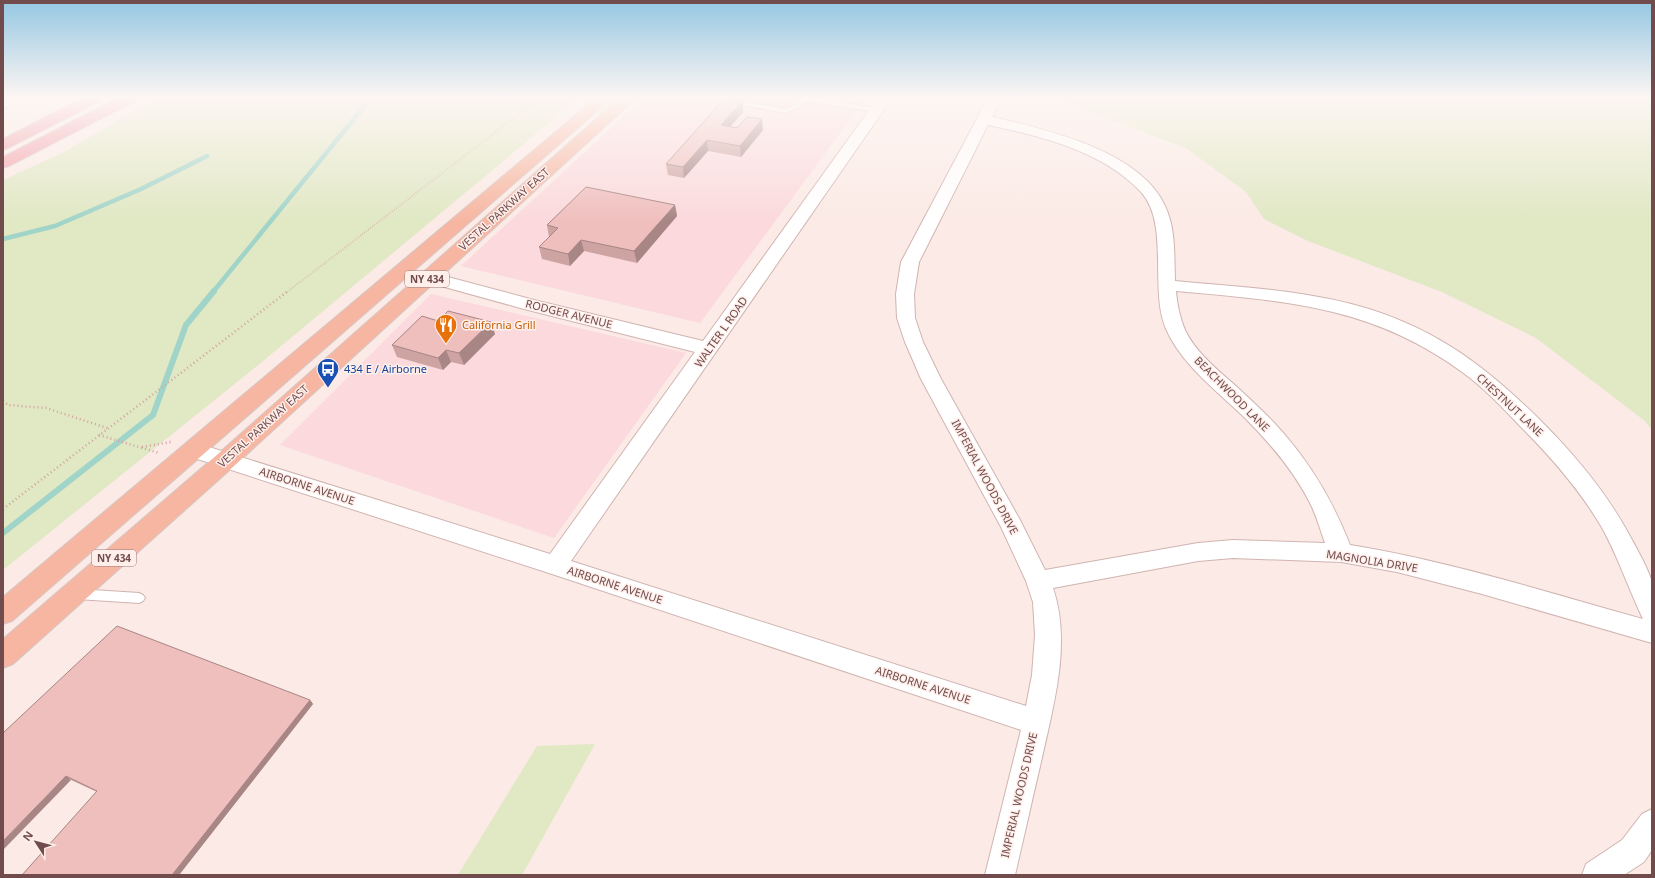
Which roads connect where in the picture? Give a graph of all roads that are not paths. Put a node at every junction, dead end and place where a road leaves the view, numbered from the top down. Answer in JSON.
{"nodes":[{"id":1,"x":17,"y":139,"type":"edge"},
{"id":2,"x":50,"y":139,"type":"edge"},
{"id":3,"x":555,"y":139,"type":"edge"},
{"id":4,"x":583,"y":139,"type":"edge"},
{"id":5,"x":857,"y":139,"type":"edge"},
{"id":6,"x":974,"y":139,"type":"edge"},
{"id":7,"x":1061,"y":139,"type":"edge"},
{"id":8,"x":3,"y":146,"type":"edge"},
{"id":9,"x":3,"y":163,"type":"edge"},
{"id":10,"x":429,"y":277,"type":"junction"},
{"id":11,"x":1166,"y":285,"type":"junction"},
{"id":12,"x":710,"y":349,"type":"junction"},
{"id":13,"x":185,"y":445,"type":"junction"},
{"id":14,"x":226,"y":460,"type":"junction"},
{"id":15,"x":1341,"y":553,"type":"junction"},
{"id":16,"x":555,"y":565,"type":"junction"},
{"id":17,"x":1038,"y":581,"type":"junction"},
{"id":18,"x":73,"y":594,"type":"junction"},
{"id":19,"x":139,"y":598,"type":"dead end"},
{"id":20,"x":1652,"y":612,"type":"edge"},
{"id":21,"x":3,"y":613,"type":"edge"},
{"id":22,"x":1652,"y":632,"type":"edge"},
{"id":23,"x":3,"y":656,"type":"edge"},
{"id":24,"x":1036,"y":722,"type":"junction"},
{"id":25,"x":1652,"y":824,"type":"edge"},
{"id":26,"x":1000,"y":875,"type":"edge"},
{"id":27,"x":1598,"y":875,"type":"edge"}],
"edges":[{"from":1,"to":8,"type":"highway"},
{"from":2,"to":9,"type":"highway"},
{"from":3,"to":13,"type":"main road","name":"VESTAL PARKWAY EAST","number":"NY 434"},
{"from":4,"to":10,"type":"main road","name":"VESTAL PARKWAY EAST","number":"NY 434"},
{"from":5,"to":12,"type":"street","name":"WALTER L ROAD"},
{"from":6,"to":17,"type":"street","name":"IMPERIAL WOODS DRIVE"},
{"from":7,"to":11,"type":"street","name":"BEACHWOOD LANE"},
{"from":10,"to":12,"type":"street","name":"RODGER AVENUE"},
{"from":10,"to":14,"type":"main road","name":"VESTAL PARKWAY EAST","number":"NY 434"},
{"from":11,"to":15,"type":"street","name":"BEACHWOOD LANE"},
{"from":11,"to":20,"type":"street","name":"CHESTNUT LANE"},
{"from":12,"to":16,"type":"street","name":"WALTER L ROAD"},
{"from":13,"to":14,"type":"street","name":"AIRBORNE AVENUE"},
{"from":13,"to":21,"type":"main road","name":"VESTAL PARKWAY EAST","number":"NY 434"},
{"from":14,"to":16,"type":"street","name":"AIRBORNE AVENUE"},
{"from":14,"to":18,"type":"main road","name":"VESTAL PARKWAY EAST","number":"NY 434"},
{"from":15,"to":17,"type":"street","name":"MAGNOLIA DRIVE"},
{"from":15,"to":22,"type":"street","name":"MAGNOLIA DRIVE"},
{"from":16,"to":24,"type":"street","name":"AIRBORNE AVENUE"},
{"from":17,"to":24,"type":"street","name":"IMPERIAL WOODS DRIVE"},
{"from":18,"to":19,"type":"lane"},
{"from":18,"to":23,"type":"main road","name":"VESTAL PARKWAY EAST","number":"NY 434"},
{"from":24,"to":26,"type":"street","name":"IMPERIAL WOODS DRIVE"},
{"from":25,"to":27,"type":"street"}]}
